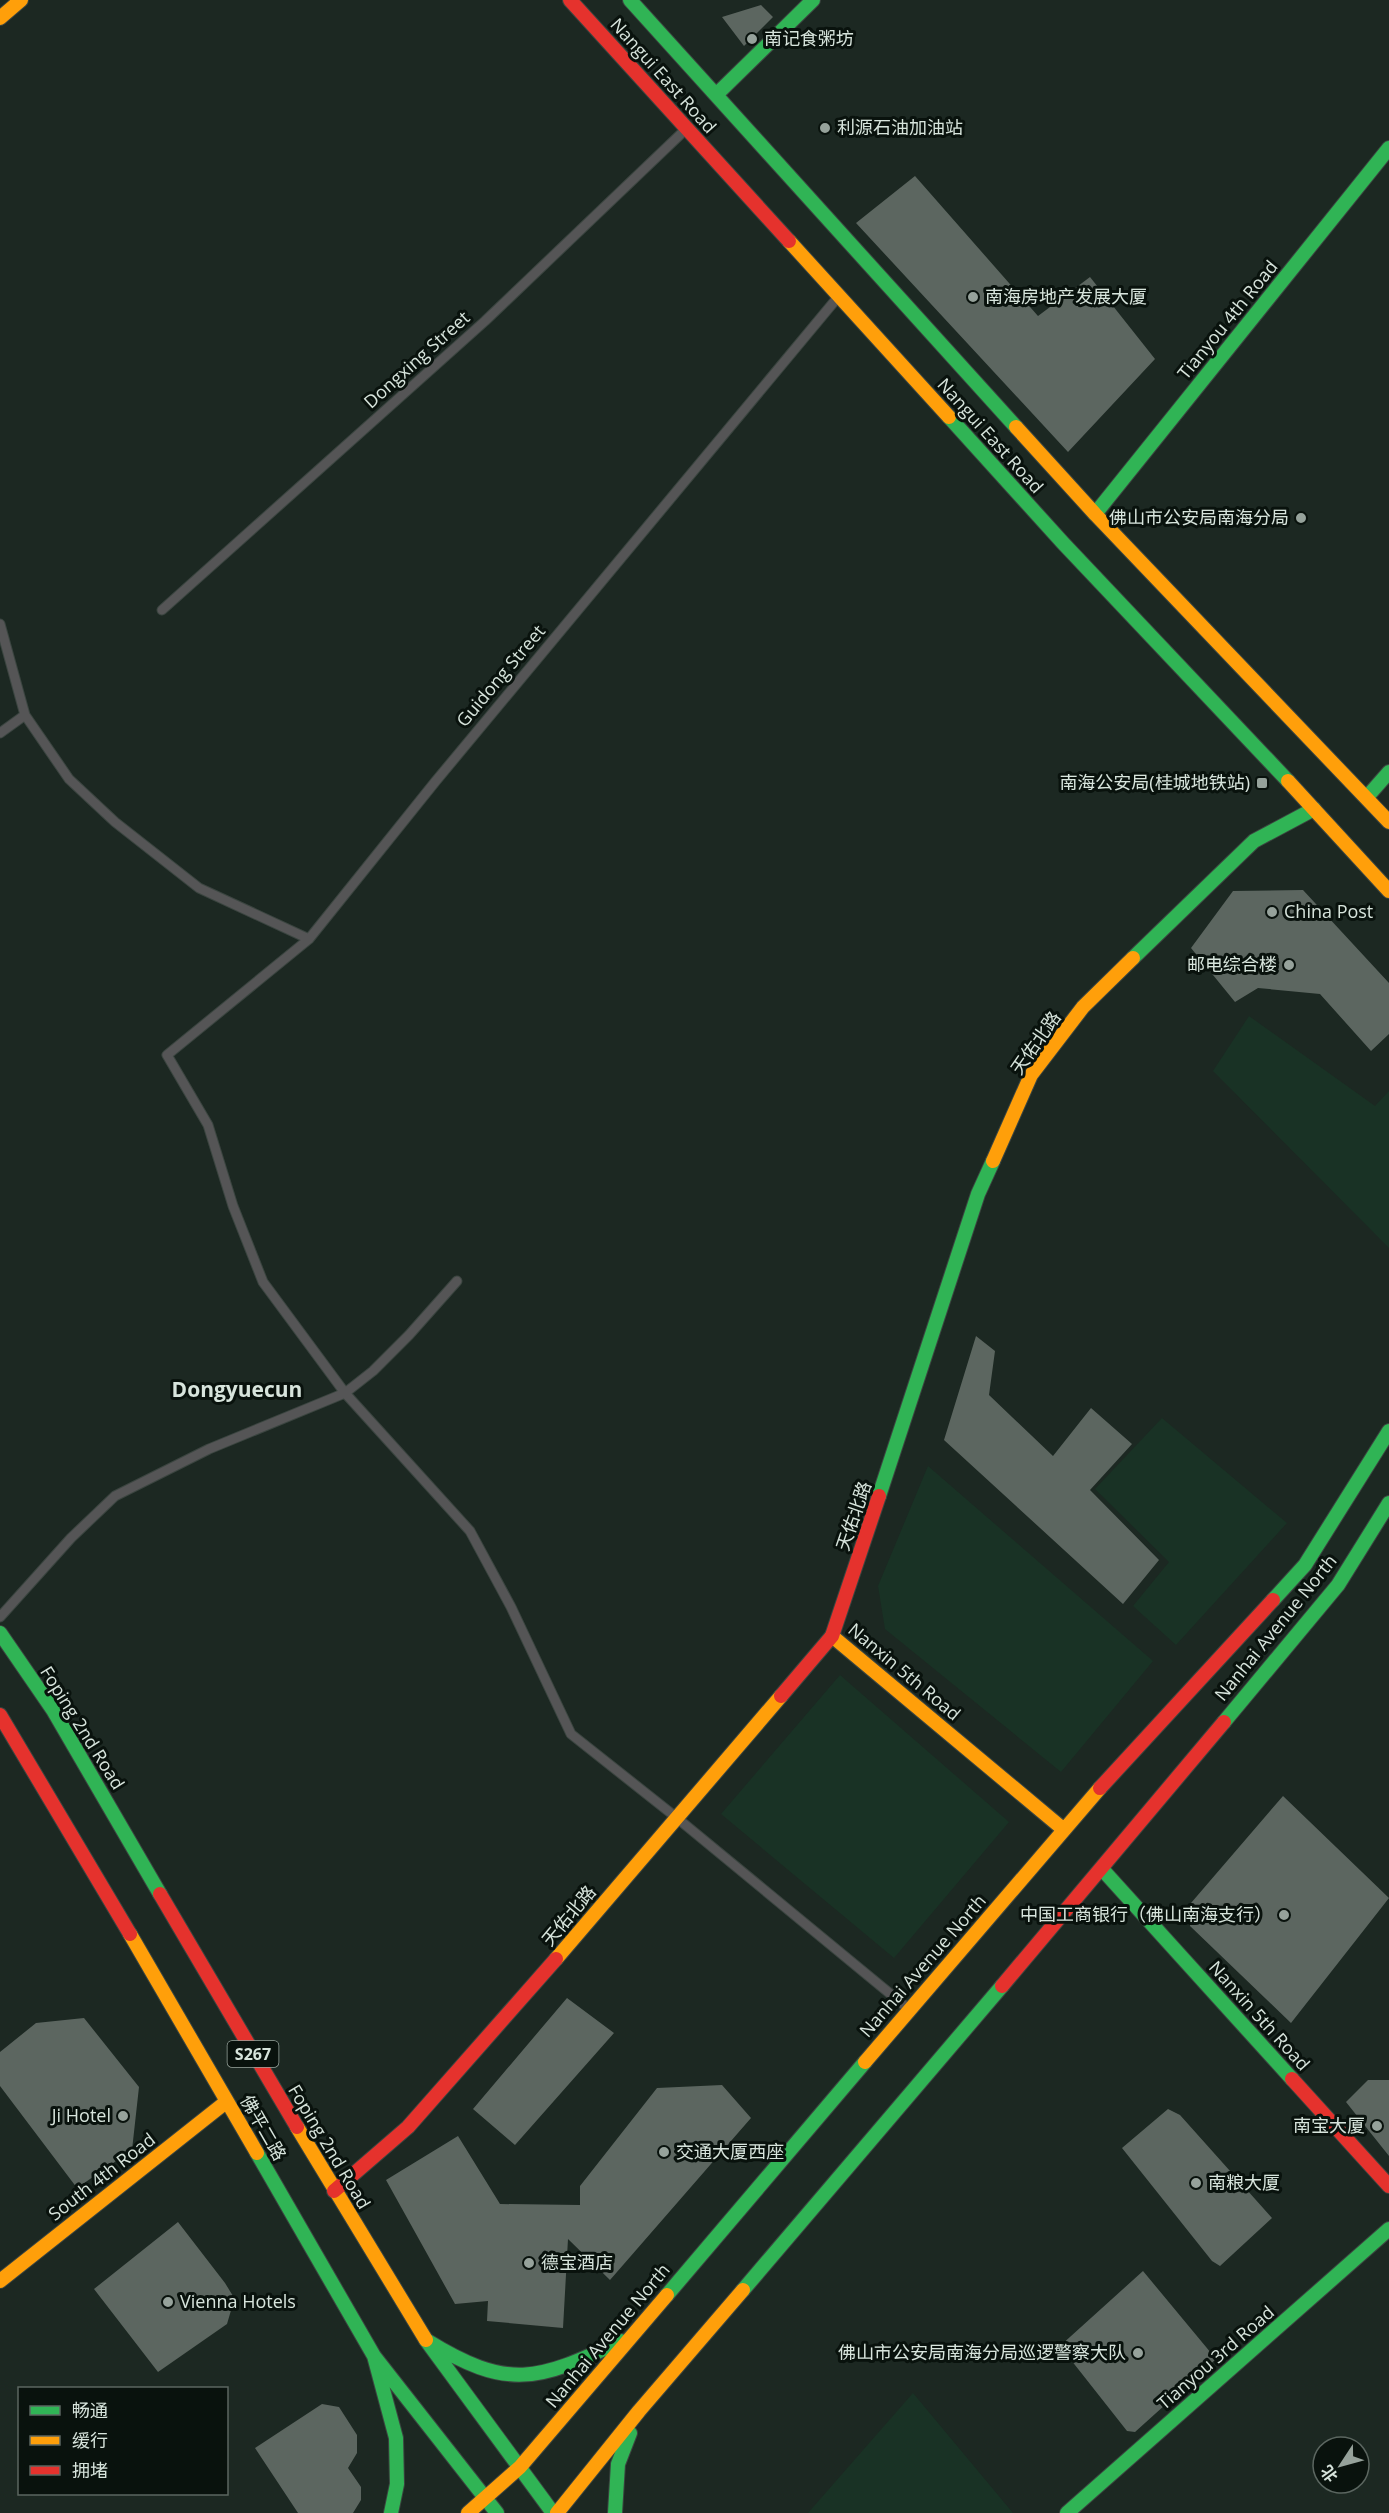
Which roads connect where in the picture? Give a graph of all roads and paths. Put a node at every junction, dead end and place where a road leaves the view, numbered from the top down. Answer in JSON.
{"nodes":[{"id":1,"x":21,"y":0,"type":"edge"},
{"id":2,"x":570,"y":0,"type":"edge"},
{"id":3,"x":630,"y":0,"type":"edge"},
{"id":4,"x":813,"y":0,"type":"edge"},
{"id":5,"x":0,"y":18,"type":"edge"},
{"id":6,"x":717,"y":94,"type":"junction"},
{"id":7,"x":686,"y":128,"type":"junction"},
{"id":8,"x":1389,"y":148,"type":"edge"},
{"id":9,"x":839,"y":295,"type":"junction"},
{"id":10,"x":1095,"y":514,"type":"junction"},
{"id":11,"x":162,"y":609,"type":"dead end"},
{"id":12,"x":0,"y":624,"type":"edge"},
{"id":13,"x":25,"y":715,"type":"junction"},
{"id":14,"x":0,"y":733,"type":"edge"},
{"id":15,"x":1389,"y":772,"type":"edge"},
{"id":16,"x":1367,"y":797,"type":"junction"},
{"id":17,"x":1314,"y":808,"type":"junction"},
{"id":18,"x":1389,"y":822,"type":"edge"},
{"id":19,"x":1389,"y":891,"type":"edge"},
{"id":20,"x":309,"y":939,"type":"junction"},
{"id":21,"x":457,"y":1281,"type":"dead end"},
{"id":22,"x":345,"y":1393,"type":"junction"},
{"id":23,"x":1389,"y":1431,"type":"edge"},
{"id":24,"x":1389,"y":1503,"type":"edge"},
{"id":25,"x":0,"y":1617,"type":"edge"},
{"id":26,"x":0,"y":1633,"type":"edge"},
{"id":27,"x":832,"y":1635,"type":"junction"},
{"id":28,"x":0,"y":1715,"type":"edge"},
{"id":29,"x":677,"y":1818,"type":"junction"},
{"id":30,"x":1063,"y":1829,"type":"junction"},
{"id":31,"x":1102,"y":1869,"type":"junction"},
{"id":32,"x":909,"y":2010,"type":"junction"},
{"id":33,"x":226,"y":2102,"type":"junction"},
{"id":34,"x":1389,"y":2186,"type":"edge"},
{"id":35,"x":333,"y":2191,"type":"junction"},
{"id":36,"x":1389,"y":2229,"type":"edge"},
{"id":37,"x":0,"y":2281,"type":"edge"},
{"id":38,"x":631,"y":2337,"type":"junction"},
{"id":39,"x":426,"y":2340,"type":"junction"},
{"id":40,"x":374,"y":2356,"type":"junction"},
{"id":41,"x":639,"y":2411,"type":"junction"},
{"id":42,"x":520,"y":2467,"type":"junction"},
{"id":43,"x":485,"y":2498,"type":"junction"},
{"id":44,"x":391,"y":2513,"type":"edge"},
{"id":45,"x":468,"y":2513,"type":"edge"},
{"id":46,"x":497,"y":2513,"type":"edge"},
{"id":47,"x":555,"y":2513,"type":"edge"},
{"id":48,"x":615,"y":2513,"type":"edge"},
{"id":49,"x":1067,"y":2513,"type":"edge"}],
"edges":[{"from":1,"to":5,"type":"main road"},
{"from":2,"to":7,"type":"main road","name":"Nangui East Road"},
{"from":3,"to":6,"type":"main road","name":"Nangui East Road"},
{"from":4,"to":6,"type":"main road"},
{"from":6,"to":10,"type":"main road","name":"Nangui East Road"},
{"from":7,"to":9,"type":"main road","name":"Nangui East Road"},
{"from":7,"to":11,"type":"lane","name":"Dongxing Street"},
{"from":8,"to":10,"type":"main road","name":"Tianyou 4th Road"},
{"from":9,"to":17,"type":"main road","name":"Nangui East Road"},
{"from":9,"to":20,"type":"lane","name":"Guidong Street"},
{"from":10,"to":16,"type":"main road","name":"Nangui East Road"},
{"from":12,"to":13,"type":"lane"},
{"from":13,"to":14,"type":"lane"},
{"from":13,"to":20,"type":"lane"},
{"from":15,"to":16,"type":"main road"},
{"from":16,"to":18,"type":"main road","name":"Nangui East Road"},
{"from":17,"to":19,"type":"main road","name":"Nangui East Road"},
{"from":17,"to":27,"type":"main road","name":"天佑北路"},
{"from":20,"to":22,"type":"lane","name":"Guidong Street"},
{"from":21,"to":22,"type":"lane"},
{"from":22,"to":25,"type":"lane"},
{"from":22,"to":29,"type":"lane"},
{"from":23,"to":30,"type":"main road","name":"Nanhai Avenue North"},
{"from":24,"to":31,"type":"main road","name":"Nanhai Avenue North"},
{"from":26,"to":35,"type":"main road","name":"Foping 2nd Road","number":"S267"},
{"from":27,"to":29,"type":"main road","name":"天佑北路"},
{"from":27,"to":30,"type":"main road","name":"Nanxin 5th Road"},
{"from":28,"to":33,"type":"main road","name":"佛平二路"},
{"from":29,"to":32,"type":"lane"},
{"from":29,"to":35,"type":"main road","name":"天佑北路"},
{"from":30,"to":32,"type":"main road","name":"Nanhai Avenue North"},
{"from":31,"to":34,"type":"main road","name":"Nanxin 5th Road"},
{"from":31,"to":41,"type":"main road","name":"Nanhai Avenue North"},
{"from":32,"to":38,"type":"main road","name":"Nanhai Avenue North"},
{"from":33,"to":37,"type":"main road","name":"South 4th Road"},
{"from":33,"to":40,"type":"main road","name":"佛平二路"},
{"from":35,"to":39,"type":"main road","name":"Foping 2nd Road","number":"S267"},
{"from":36,"to":49,"type":"main road","name":"Tianyou 3rd Road"},
{"from":38,"to":39,"type":"main road"},
{"from":38,"to":42,"type":"main road","name":"Nanhai Avenue North"},
{"from":39,"to":42,"type":"main road","name":"Foping 2nd Road","number":"S267"},
{"from":40,"to":43,"type":"main road","name":"佛平二路"},
{"from":40,"to":44,"type":"main road"},
{"from":41,"to":47,"type":"main road","name":"Nanhai Avenue North"},
{"from":41,"to":48,"type":"main road"},
{"from":42,"to":43,"type":"main road","name":"Nanhai Avenue North"},
{"from":42,"to":47,"type":"main road","name":"Foping 2nd Road","number":"S267"},
{"from":43,"to":45,"type":"main road","name":"Nanhai Avenue North"},
{"from":43,"to":46,"type":"main road","name":"佛平二路"}]}
